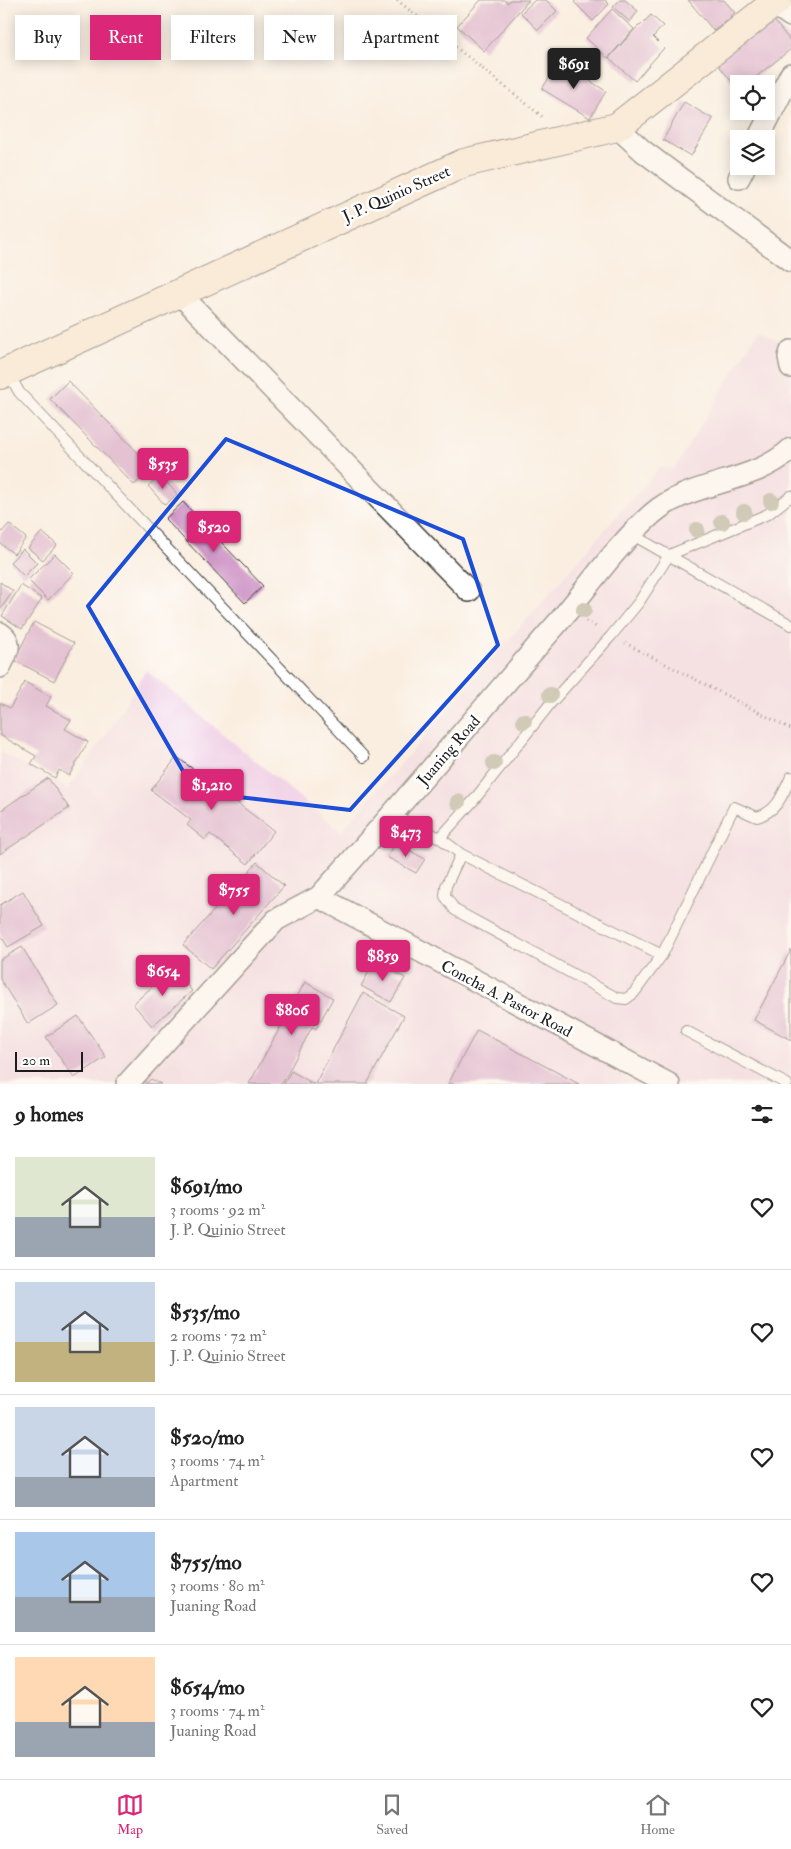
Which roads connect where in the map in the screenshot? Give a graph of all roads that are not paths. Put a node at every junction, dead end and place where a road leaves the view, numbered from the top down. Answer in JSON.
{"nodes":[{"id":1,"x":780,"y":6,"type":"edge"},
{"id":2,"x":791,"y":74,"type":"edge"},
{"id":3,"x":616,"y":127,"type":"junction"},
{"id":4,"x":763,"y":130,"type":"edge"},
{"id":5,"x":791,"y":261,"type":"edge"},
{"id":6,"x":179,"y":293,"type":"junction"},
{"id":7,"x":791,"y":351,"type":"edge"},
{"id":8,"x":791,"y":367,"type":"edge"},
{"id":9,"x":4,"y":373,"type":"edge"},
{"id":10,"x":791,"y":449,"type":"edge"},
{"id":11,"x":791,"y":496,"type":"edge"},
{"id":12,"x":631,"y":534,"type":"junction"},
{"id":13,"x":669,"y":555,"type":"junction"},
{"id":14,"x":469,"y":591,"type":"dead end"},
{"id":15,"x":791,"y":625,"type":"edge"},
{"id":16,"x":0,"y":633,"type":"edge"},
{"id":17,"x":0,"y":667,"type":"edge"},
{"id":18,"x":364,"y":758,"type":"dead end"},
{"id":19,"x":791,"y":777,"type":"edge"},
{"id":20,"x":392,"y":815,"type":"junction"},
{"id":21,"x":440,"y":838,"type":"junction"},
{"id":22,"x":461,"y":854,"type":"junction"},
{"id":23,"x":319,"y":898,"type":"junction"},
{"id":24,"x":662,"y":955,"type":"junction"},
{"id":25,"x":686,"y":1031,"type":"dead end"},
{"id":26,"x":127,"y":1084,"type":"edge"},
{"id":27,"x":669,"y":1084,"type":"edge"},
{"id":28,"x":787,"y":1084,"type":"edge"}],
"edges":[{"from":1,"to":3,"type":"street","name":"J. P. Quinio Street"},
{"from":2,"to":4,"type":"street"},
{"from":3,"to":5,"type":"street"},
{"from":3,"to":6,"type":"street","name":"J. P. Quinio Street"},
{"from":6,"to":9,"type":"street","name":"J. P. Quinio Street"},
{"from":6,"to":14,"type":"street"},
{"from":7,"to":8,"type":"street"},
{"from":9,"to":18,"type":"lane"},
{"from":10,"to":12,"type":"street","name":"Juaning Road"},
{"from":11,"to":13,"type":"lane"},
{"from":12,"to":13,"type":"lane"},
{"from":12,"to":20,"type":"street","name":"Juaning Road"},
{"from":13,"to":15,"type":"lane"},
{"from":13,"to":21,"type":"lane"},
{"from":16,"to":17,"type":"street"},
{"from":19,"to":24,"type":"lane"},
{"from":20,"to":21,"type":"lane"},
{"from":20,"to":23,"type":"street","name":"Juaning Road"},
{"from":21,"to":22,"type":"lane"},
{"from":22,"to":24,"type":"lane"},
{"from":22,"to":24,"type":"lane"},
{"from":23,"to":26,"type":"street","name":"Juaning Road"},
{"from":23,"to":27,"type":"street","name":"Concha A. Pastor Road"},
{"from":25,"to":28,"type":"lane"}]}
